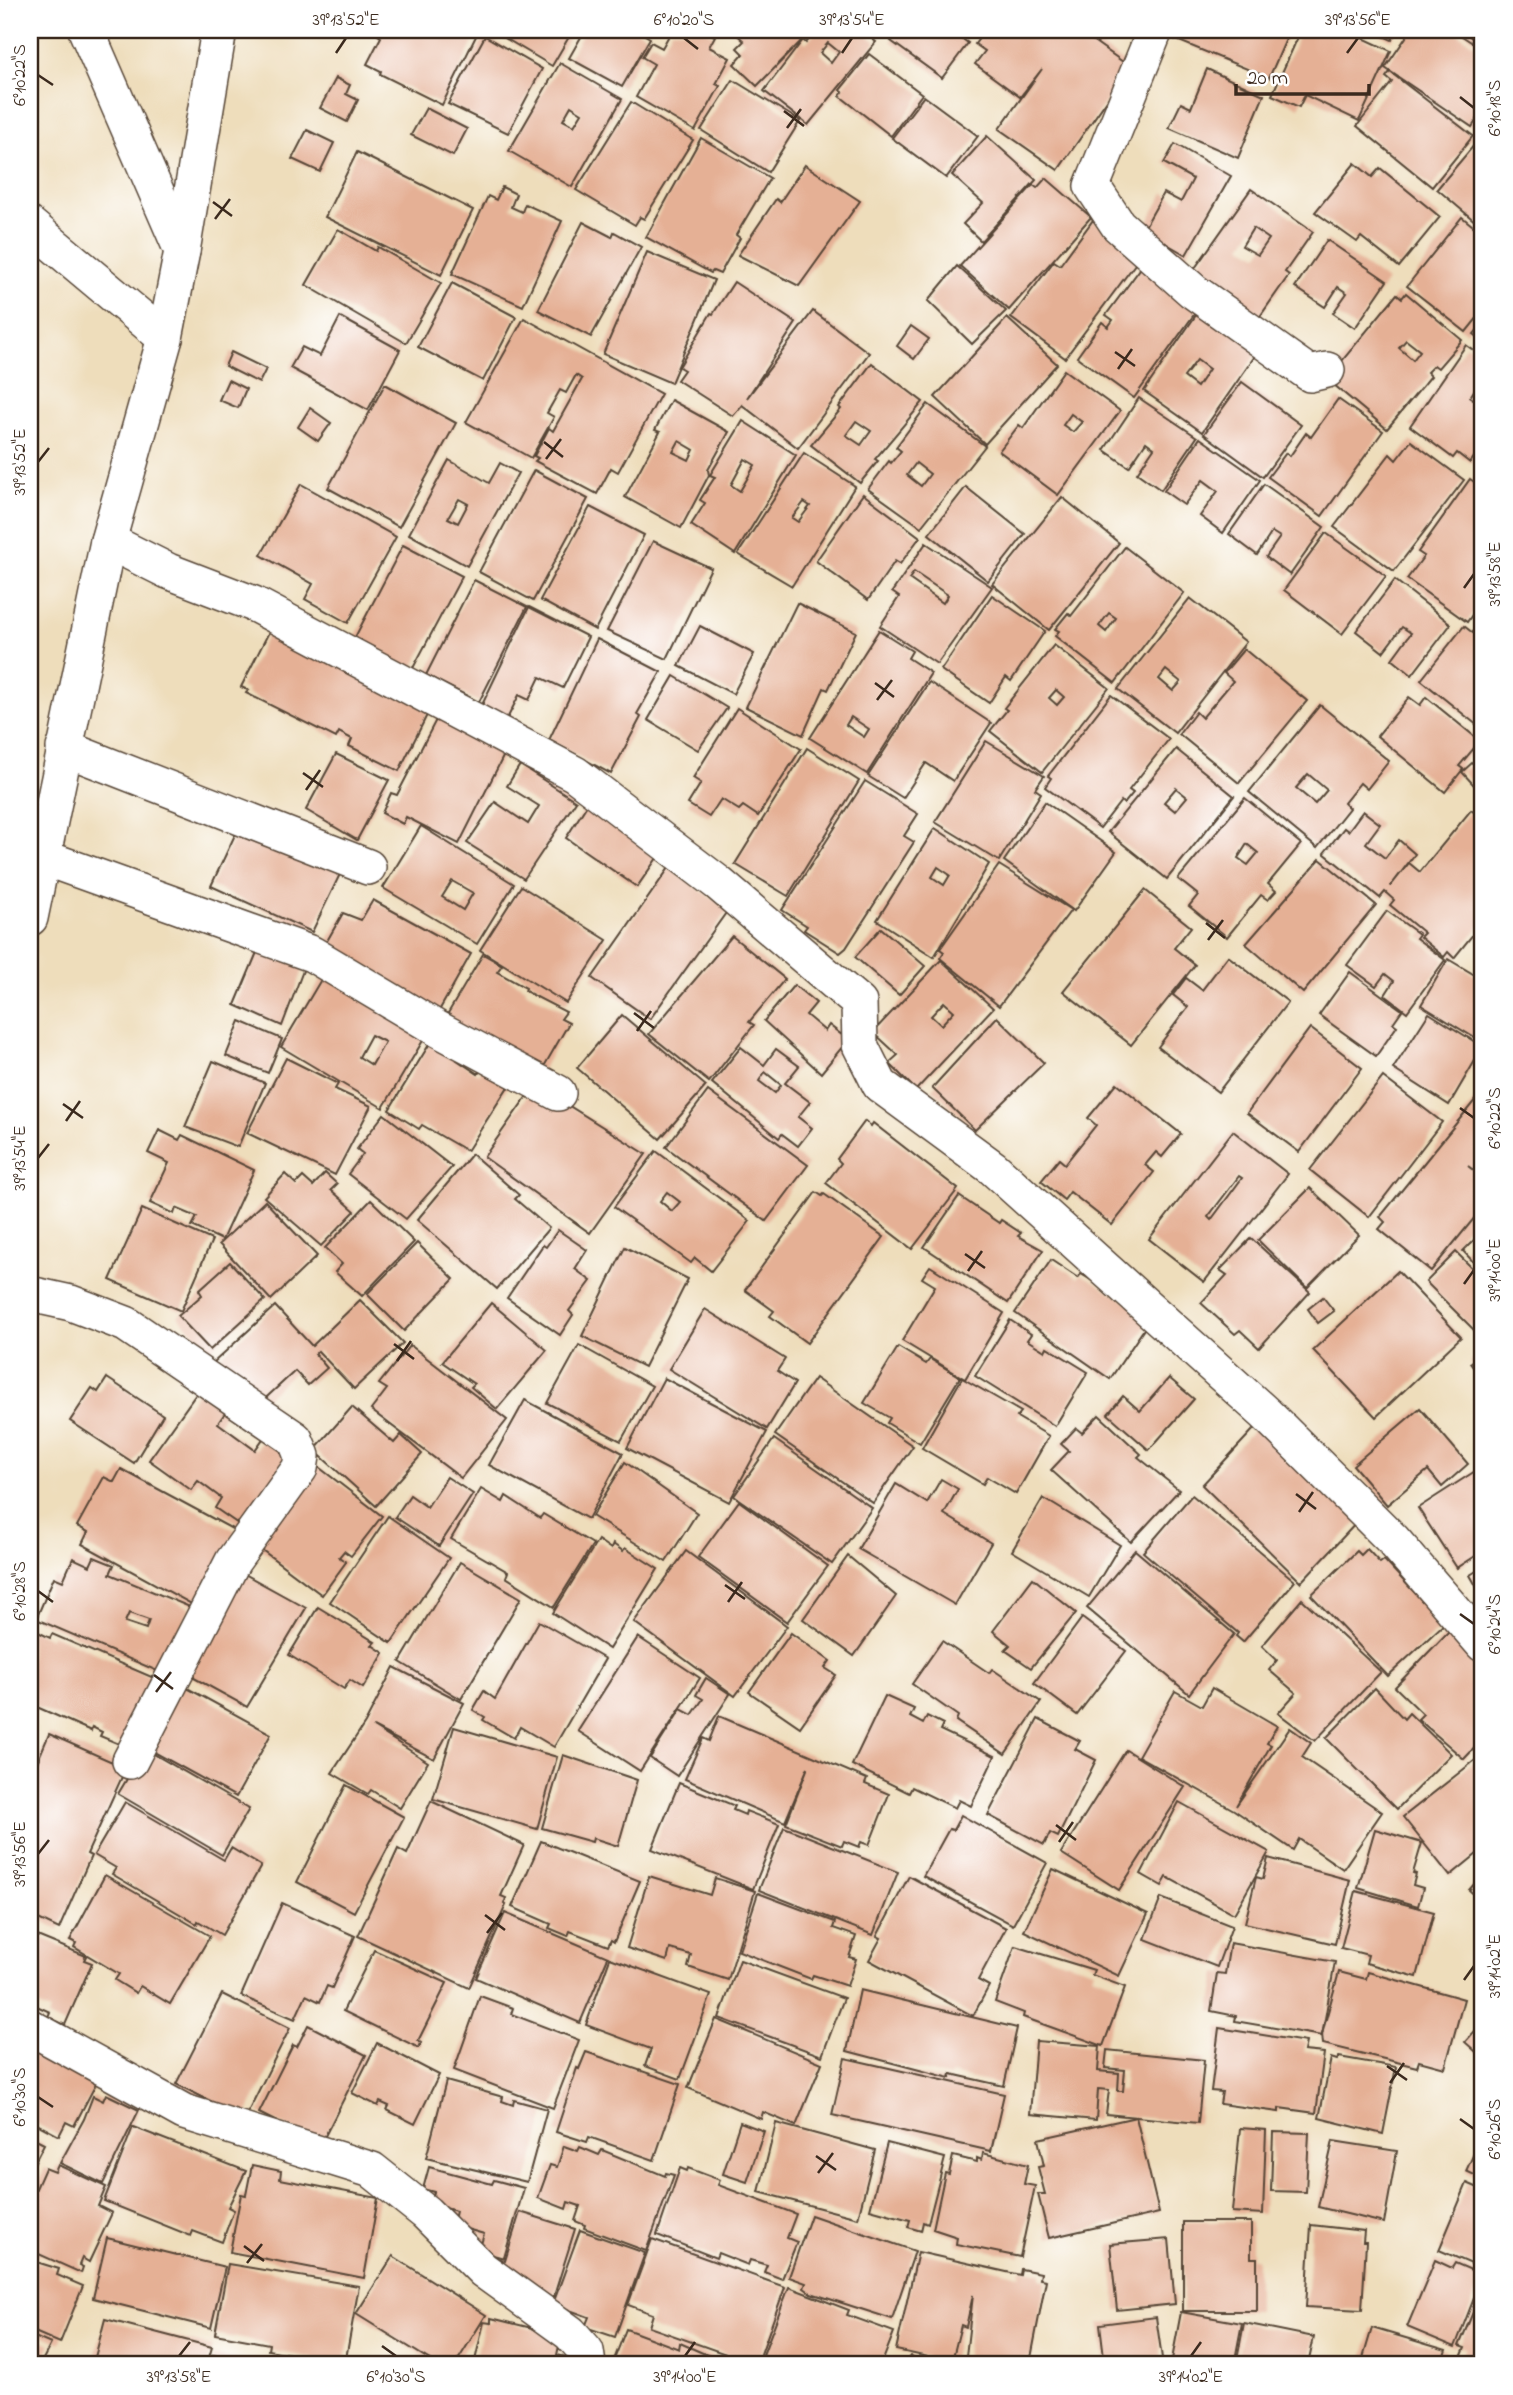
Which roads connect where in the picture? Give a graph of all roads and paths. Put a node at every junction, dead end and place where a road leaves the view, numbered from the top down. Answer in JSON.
{"nodes":[{"id":1,"x":86,"y":30,"type":"edge"},
{"id":2,"x":219,"y":30,"type":"edge"},
{"id":3,"x":1155,"y":30,"type":"edge"},
{"id":4,"x":30,"y":225,"type":"edge"},
{"id":5,"x":182,"y":251,"type":"junction"},
{"id":6,"x":165,"y":338,"type":"junction"},
{"id":7,"x":1327,"y":370,"type":"dead end"},
{"id":8,"x":108,"y":541,"type":"junction"},
{"id":9,"x":64,"y":748,"type":"junction"},
{"id":10,"x":42,"y":857,"type":"junction"},
{"id":11,"x":368,"y":867,"type":"dead end"},
{"id":12,"x":30,"y":918,"type":"edge"},
{"id":13,"x":558,"y":1093,"type":"dead end"},
{"id":14,"x":30,"y":1294,"type":"edge"},
{"id":15,"x":1483,"y":1644,"type":"edge"},
{"id":16,"x":130,"y":1761,"type":"dead end"},
{"id":17,"x":30,"y":2027,"type":"edge"},
{"id":18,"x":588,"y":2365,"type":"edge"}],
"edges":[{"from":1,"to":5,"type":"street"},
{"from":2,"to":5,"type":"street"},
{"from":3,"to":7,"type":"street"},
{"from":4,"to":6,"type":"street"},
{"from":5,"to":6,"type":"street"},
{"from":6,"to":8,"type":"street"},
{"from":8,"to":9,"type":"street"},
{"from":8,"to":15,"type":"street"},
{"from":9,"to":10,"type":"street"},
{"from":9,"to":11,"type":"street"},
{"from":10,"to":12,"type":"street"},
{"from":10,"to":13,"type":"street"},
{"from":14,"to":16,"type":"street"},
{"from":17,"to":18,"type":"street"}]}
